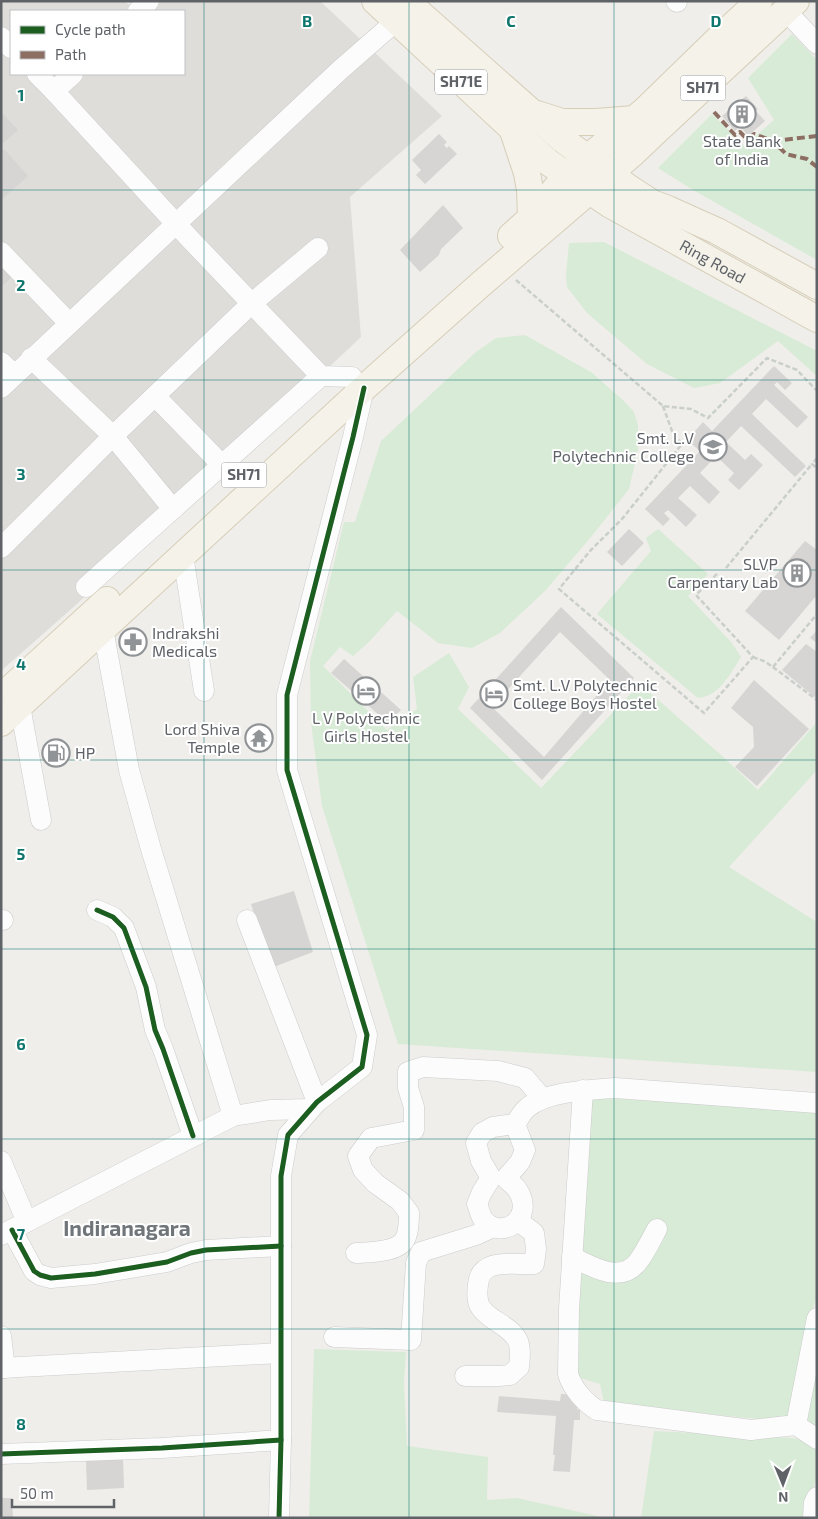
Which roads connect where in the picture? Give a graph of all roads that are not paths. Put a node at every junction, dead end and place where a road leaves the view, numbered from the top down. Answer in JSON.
{"nodes":[{"id":1,"x":149,"y":1,"type":"edge"},
{"id":2,"x":375,"y":1,"type":"edge"},
{"id":3,"x":759,"y":1,"type":"edge"},
{"id":4,"x":791,"y":6,"type":"edge"},
{"id":5,"x":139,"y":10,"type":"edge"},
{"id":6,"x":401,"y":11,"type":"edge"},
{"id":7,"x":1,"y":37,"type":"edge"},
{"id":8,"x":720,"y":37,"type":"junction"},
{"id":9,"x":817,"y":44,"type":"edge"},
{"id":10,"x":10,"y":47,"type":"edge"},
{"id":11,"x":737,"y":56,"type":"junction"},
{"id":12,"x":38,"y":75,"type":"edge"},
{"id":13,"x":72,"y":75,"type":"edge"},
{"id":14,"x":54,"y":92,"type":"junction"},
{"id":15,"x":531,"y":112,"type":"junction"},
{"id":16,"x":644,"y":126,"type":"junction"},
{"id":17,"x":512,"y":129,"type":"junction"},
{"id":18,"x":588,"y":158,"type":"junction"},
{"id":19,"x":566,"y":176,"type":"junction"},
{"id":20,"x":607,"y":187,"type":"junction"},
{"id":21,"x":661,"y":218,"type":"junction"},
{"id":22,"x":541,"y":220,"type":"junction"},
{"id":23,"x":176,"y":223,"type":"junction"},
{"id":24,"x":318,"y":248,"type":"dead end"},
{"id":25,"x":1,"y":252,"type":"edge"},
{"id":26,"x":817,"y":286,"type":"edge"},
{"id":27,"x":252,"y":303,"type":"junction"},
{"id":28,"x":817,"y":319,"type":"edge"},
{"id":29,"x":69,"y":323,"type":"junction"},
{"id":30,"x":31,"y":358,"type":"junction"},
{"id":31,"x":6,"y":375,"type":"edge"},
{"id":32,"x":321,"y":376,"type":"junction"},
{"id":33,"x":358,"y":383,"type":"junction"},
{"id":34,"x":155,"y":396,"type":"junction"},
{"id":35,"x":113,"y":436,"type":"junction"},
{"id":36,"x":222,"y":465,"type":"junction"},
{"id":37,"x":173,"y":509,"type":"junction"},
{"id":38,"x":1,"y":548,"type":"edge"},
{"id":39,"x":183,"y":555,"type":"junction"},
{"id":40,"x":86,"y":587,"type":"dead end"},
{"id":41,"x":103,"y":629,"type":"junction"},
{"id":42,"x":204,"y":691,"type":"dead end"},
{"id":43,"x":15,"y":700,"type":"edge"},
{"id":44,"x":41,"y":820,"type":"dead end"},
{"id":45,"x":97,"y":910,"type":"dead end"},
{"id":46,"x":247,"y":920,"type":"dead end"},
{"id":47,"x":583,"y":1090,"type":"junction"},
{"id":48,"x":542,"y":1098,"type":"junction"},
{"id":49,"x":817,"y":1103,"type":"edge"},
{"id":50,"x":313,"y":1105,"type":"junction"},
{"id":51,"x":233,"y":1116,"type":"junction"},
{"id":52,"x":515,"y":1124,"type":"junction"},
{"id":53,"x":192,"y":1136,"type":"junction"},
{"id":54,"x":1,"y":1161,"type":"edge"},
{"id":55,"x":518,"y":1221,"type":"junction"},
{"id":56,"x":493,"y":1227,"type":"junction"},
{"id":57,"x":13,"y":1229,"type":"edge"},
{"id":58,"x":657,"y":1229,"type":"dead end"},
{"id":59,"x":280,"y":1246,"type":"junction"},
{"id":60,"x":356,"y":1253,"type":"dead end"},
{"id":61,"x":572,"y":1257,"type":"junction"},
{"id":62,"x":817,"y":1318,"type":"edge"},
{"id":63,"x":1,"y":1336,"type":"edge"},
{"id":64,"x":334,"y":1337,"type":"dead end"},
{"id":65,"x":280,"y":1353,"type":"junction"},
{"id":66,"x":3,"y":1368,"type":"edge"},
{"id":67,"x":465,"y":1376,"type":"dead end"},
{"id":68,"x":796,"y":1425,"type":"junction"},
{"id":69,"x":817,"y":1439,"type":"edge"},
{"id":70,"x":281,"y":1440,"type":"junction"},
{"id":71,"x":1,"y":1454,"type":"edge"},
{"id":72,"x":817,"y":1497,"type":"edge"},
{"id":73,"x":279,"y":1518,"type":"edge"},
{"id":74,"x":813,"y":1518,"type":"edge"}],
"edges":[{"from":1,"to":5,"type":"street"},
{"from":2,"to":6,"type":"main road","number":"SH71E"},
{"from":3,"to":8,"type":"main road","number":"SH71"},
{"from":4,"to":9,"type":"street"},
{"from":4,"to":11,"type":"main road","number":"SH71"},
{"from":6,"to":15,"type":"main road","number":"SH71E"},
{"from":6,"to":17,"type":"main road","number":"SH71E"},
{"from":6,"to":23,"type":"street"},
{"from":7,"to":10,"type":"street"},
{"from":8,"to":11,"type":"main road"},
{"from":8,"to":16,"type":"main road","number":"SH71"},
{"from":11,"to":16,"type":"main road","number":"SH71"},
{"from":12,"to":14,"type":"street"},
{"from":13,"to":14,"type":"street"},
{"from":14,"to":23,"type":"street"},
{"from":15,"to":16,"type":"main road"},
{"from":15,"to":18,"type":"main road","number":"SH71E"},
{"from":16,"to":18,"type":"main road","number":"SH71"},
{"from":16,"to":20,"type":"main road","number":"SH71"},
{"from":16,"to":21,"type":"main road"},
{"from":17,"to":19,"type":"main road","number":"SH71E"},
{"from":17,"to":22,"type":"main road"},
{"from":18,"to":19,"type":"main road","number":"SH71"},
{"from":18,"to":20,"type":"main road","number":"SH71E"},
{"from":19,"to":20,"type":"main road","number":"SH71E"},
{"from":19,"to":22,"type":"main road","number":"SH71"},
{"from":20,"to":21,"type":"main road","name":"Ring Road"},
{"from":20,"to":22,"type":"main road","number":"SH71"},
{"from":21,"to":22,"type":"main road"},
{"from":21,"to":26,"type":"main road","name":"Ring Road"},
{"from":21,"to":28,"type":"main road","name":"Ring Road"},
{"from":22,"to":33,"type":"main road","number":"SH71"},
{"from":22,"to":33,"type":"main road","number":"SH71"},
{"from":23,"to":27,"type":"street"},
{"from":23,"to":29,"type":"street"},
{"from":24,"to":27,"type":"street"},
{"from":25,"to":29,"type":"street"},
{"from":27,"to":32,"type":"street"},
{"from":27,"to":34,"type":"street"},
{"from":29,"to":30,"type":"street"},
{"from":30,"to":31,"type":"street"},
{"from":30,"to":35,"type":"street"},
{"from":32,"to":33,"type":"street"},
{"from":32,"to":36,"type":"street"},
{"from":33,"to":39,"type":"main road","number":"SH71"},
{"from":33,"to":43,"type":"main road","number":"SH71"},
{"from":33,"to":50,"type":"street"},
{"from":34,"to":35,"type":"street"},
{"from":34,"to":36,"type":"street"},
{"from":35,"to":37,"type":"street"},
{"from":35,"to":38,"type":"street"},
{"from":36,"to":37,"type":"street"},
{"from":37,"to":40,"type":"street"},
{"from":39,"to":41,"type":"main road","number":"SH71"},
{"from":39,"to":42,"type":"street"},
{"from":41,"to":43,"type":"main road","number":"SH71"},
{"from":41,"to":51,"type":"street"},
{"from":43,"to":44,"type":"street"},
{"from":45,"to":53,"type":"street"},
{"from":46,"to":50,"type":"street"},
{"from":47,"to":48,"type":"street"},
{"from":47,"to":49,"type":"street"},
{"from":47,"to":61,"type":"street"},
{"from":48,"to":52,"type":"street"},
{"from":48,"to":60,"type":"street"},
{"from":50,"to":51,"type":"street"},
{"from":50,"to":59,"type":"street"},
{"from":51,"to":53,"type":"street"},
{"from":52,"to":55,"type":"street"},
{"from":52,"to":56,"type":"street"},
{"from":53,"to":57,"type":"street"},
{"from":54,"to":57,"type":"street"},
{"from":55,"to":56,"type":"street"},
{"from":55,"to":67,"type":"street"},
{"from":56,"to":64,"type":"street"},
{"from":57,"to":59,"type":"street"},
{"from":58,"to":61,"type":"street"},
{"from":59,"to":65,"type":"street"},
{"from":61,"to":68,"type":"street"},
{"from":62,"to":68,"type":"street"},
{"from":63,"to":66,"type":"street"},
{"from":65,"to":66,"type":"street"},
{"from":65,"to":70,"type":"street"},
{"from":68,"to":69,"type":"street"},
{"from":70,"to":71,"type":"street"},
{"from":70,"to":73,"type":"street"},
{"from":72,"to":74,"type":"street"}]}
